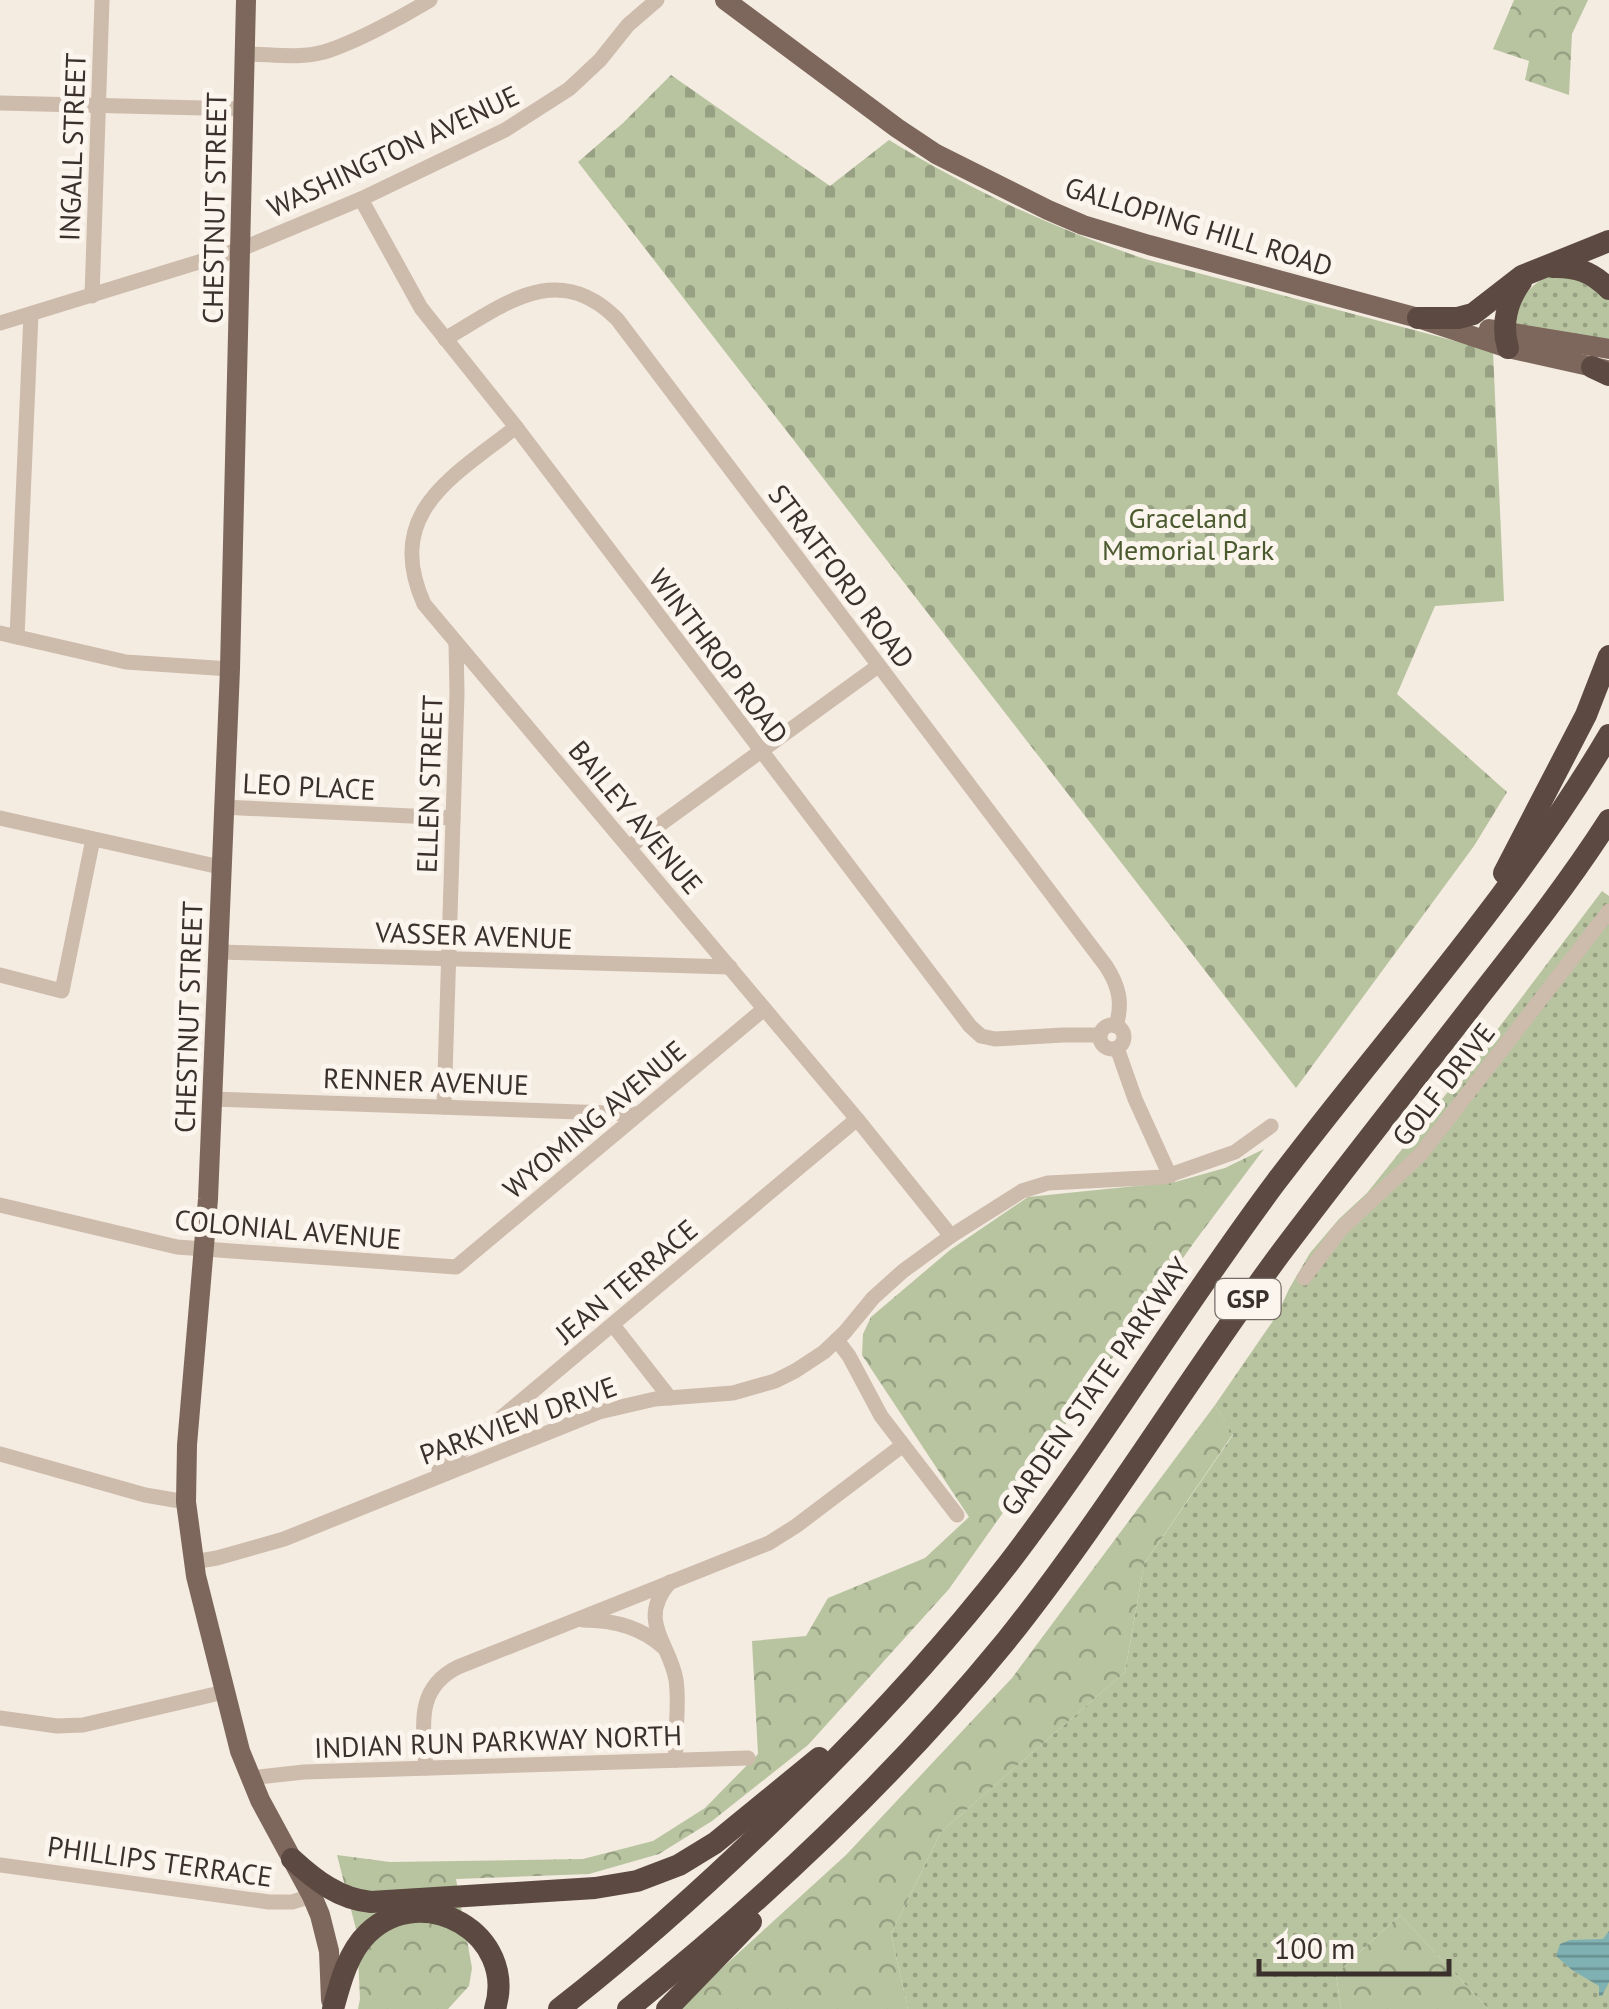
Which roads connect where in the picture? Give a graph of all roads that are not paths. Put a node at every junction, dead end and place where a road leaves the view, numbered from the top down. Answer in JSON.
{"nodes":[{"id":1,"x":102,"y":0,"type":"edge"},
{"id":2,"x":246,"y":0,"type":"edge"},
{"id":3,"x":430,"y":0,"type":"edge"},
{"id":4,"x":657,"y":0,"type":"edge"},
{"id":5,"x":725,"y":0,"type":"edge"},
{"id":6,"x":245,"y":54,"type":"junction"},
{"id":7,"x":0,"y":102,"type":"edge"},
{"id":8,"x":99,"y":105,"type":"junction"},
{"id":9,"x":244,"y":108,"type":"junction"},
{"id":10,"x":360,"y":199,"type":"junction"},
{"id":11,"x":1609,"y":240,"type":"edge"},
{"id":12,"x":241,"y":249,"type":"junction"},
{"id":13,"x":1538,"y":270,"type":"junction"},
{"id":14,"x":1609,"y":290,"type":"edge"},
{"id":15,"x":92,"y":296,"type":"junction"},
{"id":16,"x":31,"y":314,"type":"junction"},
{"id":17,"x":1418,"y":318,"type":"junction"},
{"id":18,"x":0,"y":324,"type":"edge"},
{"id":19,"x":445,"y":340,"type":"junction"},
{"id":20,"x":1506,"y":340,"type":"junction"},
{"id":21,"x":1609,"y":349,"type":"edge"},
{"id":22,"x":1604,"y":371,"type":"edge"},
{"id":23,"x":516,"y":427,"type":"junction"},
{"id":24,"x":0,"y":633,"type":"edge"},
{"id":25,"x":17,"y":637,"type":"junction"},
{"id":26,"x":456,"y":642,"type":"junction"},
{"id":27,"x":1609,"y":656,"type":"edge"},
{"id":28,"x":878,"y":666,"type":"junction"},
{"id":29,"x":230,"y":669,"type":"junction"},
{"id":30,"x":1609,"y":734,"type":"edge"},
{"id":31,"x":760,"y":752,"type":"junction"},
{"id":32,"x":222,"y":806,"type":"junction"},
{"id":33,"x":0,"y":818,"type":"edge"},
{"id":34,"x":453,"y":818,"type":"junction"},
{"id":35,"x":1609,"y":820,"type":"edge"},
{"id":36,"x":93,"y":838,"type":"junction"},
{"id":37,"x":629,"y":848,"type":"junction"},
{"id":38,"x":220,"y":868,"type":"junction"},
{"id":39,"x":1609,"y":910,"type":"edge"},
{"id":40,"x":218,"y":952,"type":"junction"},
{"id":41,"x":1454,"y":956,"type":"junction"},
{"id":42,"x":449,"y":959,"type":"junction"},
{"id":43,"x":730,"y":967,"type":"junction"},
{"id":44,"x":0,"y":976,"type":"edge"},
{"id":45,"x":764,"y":1009,"type":"junction"},
{"id":46,"x":1116,"y":1026,"type":"junction"},
{"id":47,"x":1100,"y":1035,"type":"junction"},
{"id":48,"x":1117,"y":1048,"type":"junction"},
{"id":49,"x":213,"y":1099,"type":"junction"},
{"id":50,"x":444,"y":1107,"type":"junction"},
{"id":51,"x":638,"y":1114,"type":"junction"},
{"id":52,"x":858,"y":1119,"type":"junction"},
{"id":53,"x":1271,"y":1126,"type":"dead end"},
{"id":54,"x":1170,"y":1176,"type":"junction"},
{"id":55,"x":0,"y":1204,"type":"edge"},
{"id":56,"x":952,"y":1236,"type":"junction"},
{"id":57,"x":203,"y":1248,"type":"junction"},
{"id":58,"x":456,"y":1267,"type":"joint"},
{"id":59,"x":1304,"y":1278,"type":"dead end"},
{"id":60,"x":613,"y":1325,"type":"junction"},
{"id":61,"x":837,"y":1340,"type":"junction"},
{"id":62,"x":670,"y":1398,"type":"junction"},
{"id":63,"x":903,"y":1446,"type":"junction"},
{"id":64,"x":0,"y":1454,"type":"edge"},
{"id":65,"x":426,"y":1480,"type":"junction"},
{"id":66,"x":186,"y":1502,"type":"junction"},
{"id":67,"x":957,"y":1515,"type":"dead end"},
{"id":68,"x":193,"y":1562,"type":"junction"},
{"id":69,"x":670,"y":1582,"type":"junction"},
{"id":70,"x":570,"y":1622,"type":"junction"},
{"id":71,"x":662,"y":1647,"type":"junction"},
{"id":72,"x":910,"y":1682,"type":"junction"},
{"id":73,"x":224,"y":1692,"type":"junction"},
{"id":74,"x":0,"y":1718,"type":"edge"},
{"id":75,"x":748,"y":1758,"type":"dead end"},
{"id":76,"x":676,"y":1760,"type":"junction"},
{"id":77,"x":426,"y":1768,"type":"junction"},
{"id":78,"x":886,"y":1776,"type":"junction"},
{"id":79,"x":249,"y":1778,"type":"junction"},
{"id":80,"x":292,"y":1859,"type":"junction"},
{"id":81,"x":0,"y":1865,"type":"edge"},
{"id":82,"x":312,"y":1896,"type":"junction"},
{"id":83,"x":416,"y":1912,"type":"junction"},
{"id":84,"x":331,"y":2009,"type":"edge"},
{"id":85,"x":495,"y":2009,"type":"edge"},
{"id":86,"x":560,"y":2009,"type":"edge"},
{"id":87,"x":628,"y":2009,"type":"edge"},
{"id":88,"x":667,"y":2009,"type":"edge"}],
"edges":[{"from":1,"to":8,"type":"street","name":"INGALL STREET"},
{"from":2,"to":6,"type":"main road","name":"CHESTNUT STREET"},
{"from":3,"to":6,"type":"street"},
{"from":4,"to":10,"type":"street","name":"WASHINGTON AVENUE"},
{"from":5,"to":17,"type":"main road","name":"GALLOPING HILL ROAD"},
{"from":6,"to":9,"type":"main road","name":"CHESTNUT STREET"},
{"from":7,"to":8,"type":"street"},
{"from":8,"to":9,"type":"street"},
{"from":8,"to":15,"type":"street","name":"INGALL STREET"},
{"from":9,"to":12,"type":"main road","name":"CHESTNUT STREET"},
{"from":10,"to":12,"type":"street","name":"WASHINGTON AVENUE"},
{"from":10,"to":19,"type":"street","name":"WINTHROP ROAD"},
{"from":11,"to":13,"type":"highway"},
{"from":12,"to":15,"type":"street","name":"WASHINGTON AVENUE"},
{"from":12,"to":29,"type":"main road","name":"CHESTNUT STREET"},
{"from":13,"to":14,"type":"highway"},
{"from":13,"to":17,"type":"highway"},
{"from":13,"to":20,"type":"highway"},
{"from":15,"to":16,"type":"street","name":"WASHINGTON AVENUE"},
{"from":16,"to":18,"type":"street","name":"WASHINGTON AVENUE"},
{"from":16,"to":25,"type":"street"},
{"from":17,"to":20,"type":"main road","name":"GALLOPING HILL ROAD"},
{"from":19,"to":23,"type":"street","name":"WINTHROP ROAD"},
{"from":19,"to":28,"type":"street","name":"STRATFORD ROAD"},
{"from":20,"to":21,"type":"main road","name":"GALLOPING HILL ROAD"},
{"from":20,"to":22,"type":"main road","name":"GALLOPING HILL ROAD"},
{"from":23,"to":26,"type":"street","name":"BAILEY AVENUE"},
{"from":23,"to":31,"type":"street","name":"WINTHROP ROAD"},
{"from":24,"to":25,"type":"street"},
{"from":25,"to":29,"type":"street"},
{"from":26,"to":34,"type":"street","name":"ELLEN STREET"},
{"from":26,"to":37,"type":"street","name":"BAILEY AVENUE"},
{"from":27,"to":41,"type":"highway"},
{"from":28,"to":31,"type":"street"},
{"from":28,"to":46,"type":"street","name":"STRATFORD ROAD"},
{"from":29,"to":32,"type":"main road","name":"CHESTNUT STREET"},
{"from":30,"to":41,"type":"highway","name":"GARDEN STATE PARKWAY","number":"GSP"},
{"from":31,"to":37,"type":"street"},
{"from":31,"to":47,"type":"street","name":"WINTHROP ROAD"},
{"from":32,"to":34,"type":"street","name":"LEO PLACE"},
{"from":32,"to":38,"type":"main road","name":"CHESTNUT STREET"},
{"from":33,"to":36,"type":"street"},
{"from":34,"to":42,"type":"street","name":"ELLEN STREET"},
{"from":35,"to":78,"type":"highway","number":"GSP"},
{"from":36,"to":38,"type":"street"},
{"from":36,"to":44,"type":"street"},
{"from":37,"to":43,"type":"street","name":"BAILEY AVENUE"},
{"from":38,"to":40,"type":"main road","name":"CHESTNUT STREET"},
{"from":39,"to":59,"type":"street","name":"GOLF DRIVE"},
{"from":40,"to":42,"type":"street","name":"VASSER AVENUE"},
{"from":40,"to":49,"type":"main road","name":"CHESTNUT STREET"},
{"from":41,"to":72,"type":"highway","name":"GARDEN STATE PARKWAY","number":"GSP"},
{"from":42,"to":43,"type":"street","name":"VASSER AVENUE"},
{"from":42,"to":50,"type":"street","name":"ELLEN STREET"},
{"from":43,"to":45,"type":"street","name":"BAILEY AVENUE"},
{"from":45,"to":51,"type":"street","name":"WYOMING AVENUE"},
{"from":45,"to":52,"type":"street","name":"BAILEY AVENUE"},
{"from":46,"to":47,"type":"street"},
{"from":46,"to":48,"type":"street"},
{"from":47,"to":48,"type":"street"},
{"from":48,"to":54,"type":"street"},
{"from":49,"to":50,"type":"street","name":"RENNER AVENUE"},
{"from":49,"to":57,"type":"main road","name":"CHESTNUT STREET"},
{"from":50,"to":51,"type":"street","name":"RENNER AVENUE"},
{"from":51,"to":58,"type":"street","name":"WYOMING AVENUE"},
{"from":52,"to":56,"type":"street","name":"BAILEY AVENUE"},
{"from":52,"to":60,"type":"street","name":"JEAN TERRACE"},
{"from":53,"to":54,"type":"street","name":"PARKVIEW DRIVE"},
{"from":54,"to":56,"type":"street","name":"PARKVIEW DRIVE"},
{"from":55,"to":57,"type":"street","name":"COLONIAL AVENUE"},
{"from":56,"to":61,"type":"street","name":"PARKVIEW DRIVE"},
{"from":57,"to":58,"type":"street","name":"COLONIAL AVENUE"},
{"from":57,"to":66,"type":"main road","name":"CHESTNUT STREET"},
{"from":60,"to":62,"type":"street"},
{"from":60,"to":65,"type":"street","name":"JEAN TERRACE"},
{"from":61,"to":62,"type":"street","name":"PARKVIEW DRIVE"},
{"from":61,"to":63,"type":"street"},
{"from":62,"to":65,"type":"street","name":"PARKVIEW DRIVE"},
{"from":63,"to":67,"type":"street"},
{"from":63,"to":69,"type":"street"},
{"from":64,"to":66,"type":"street"},
{"from":65,"to":68,"type":"street","name":"PARKVIEW DRIVE"},
{"from":66,"to":68,"type":"main road","name":"CHESTNUT STREET"},
{"from":68,"to":73,"type":"main road","name":"CHESTNUT STREET"},
{"from":69,"to":70,"type":"street"},
{"from":69,"to":71,"type":"street"},
{"from":70,"to":71,"type":"street"},
{"from":70,"to":77,"type":"street"},
{"from":71,"to":76,"type":"street"},
{"from":72,"to":80,"type":"highway"},
{"from":72,"to":86,"type":"highway","name":"GARDEN STATE PARKWAY","number":"GSP"},
{"from":73,"to":74,"type":"street"},
{"from":73,"to":79,"type":"main road","name":"CHESTNUT STREET"},
{"from":75,"to":76,"type":"street","name":"INDIAN RUN PARKWAY NORTH"},
{"from":76,"to":77,"type":"street","name":"INDIAN RUN PARKWAY NORTH"},
{"from":77,"to":79,"type":"street","name":"INDIAN RUN PARKWAY NORTH"},
{"from":78,"to":87,"type":"highway","number":"GSP"},
{"from":78,"to":88,"type":"highway"},
{"from":79,"to":80,"type":"main road","name":"CHESTNUT STREET"},
{"from":80,"to":82,"type":"main road","name":"CHESTNUT STREET"},
{"from":81,"to":82,"type":"street","name":"PHILLIPS TERRACE"},
{"from":82,"to":83,"type":"highway"},
{"from":82,"to":84,"type":"main road","name":"CHESTNUT STREET"},
{"from":83,"to":84,"type":"highway"},
{"from":83,"to":85,"type":"highway"}]}
